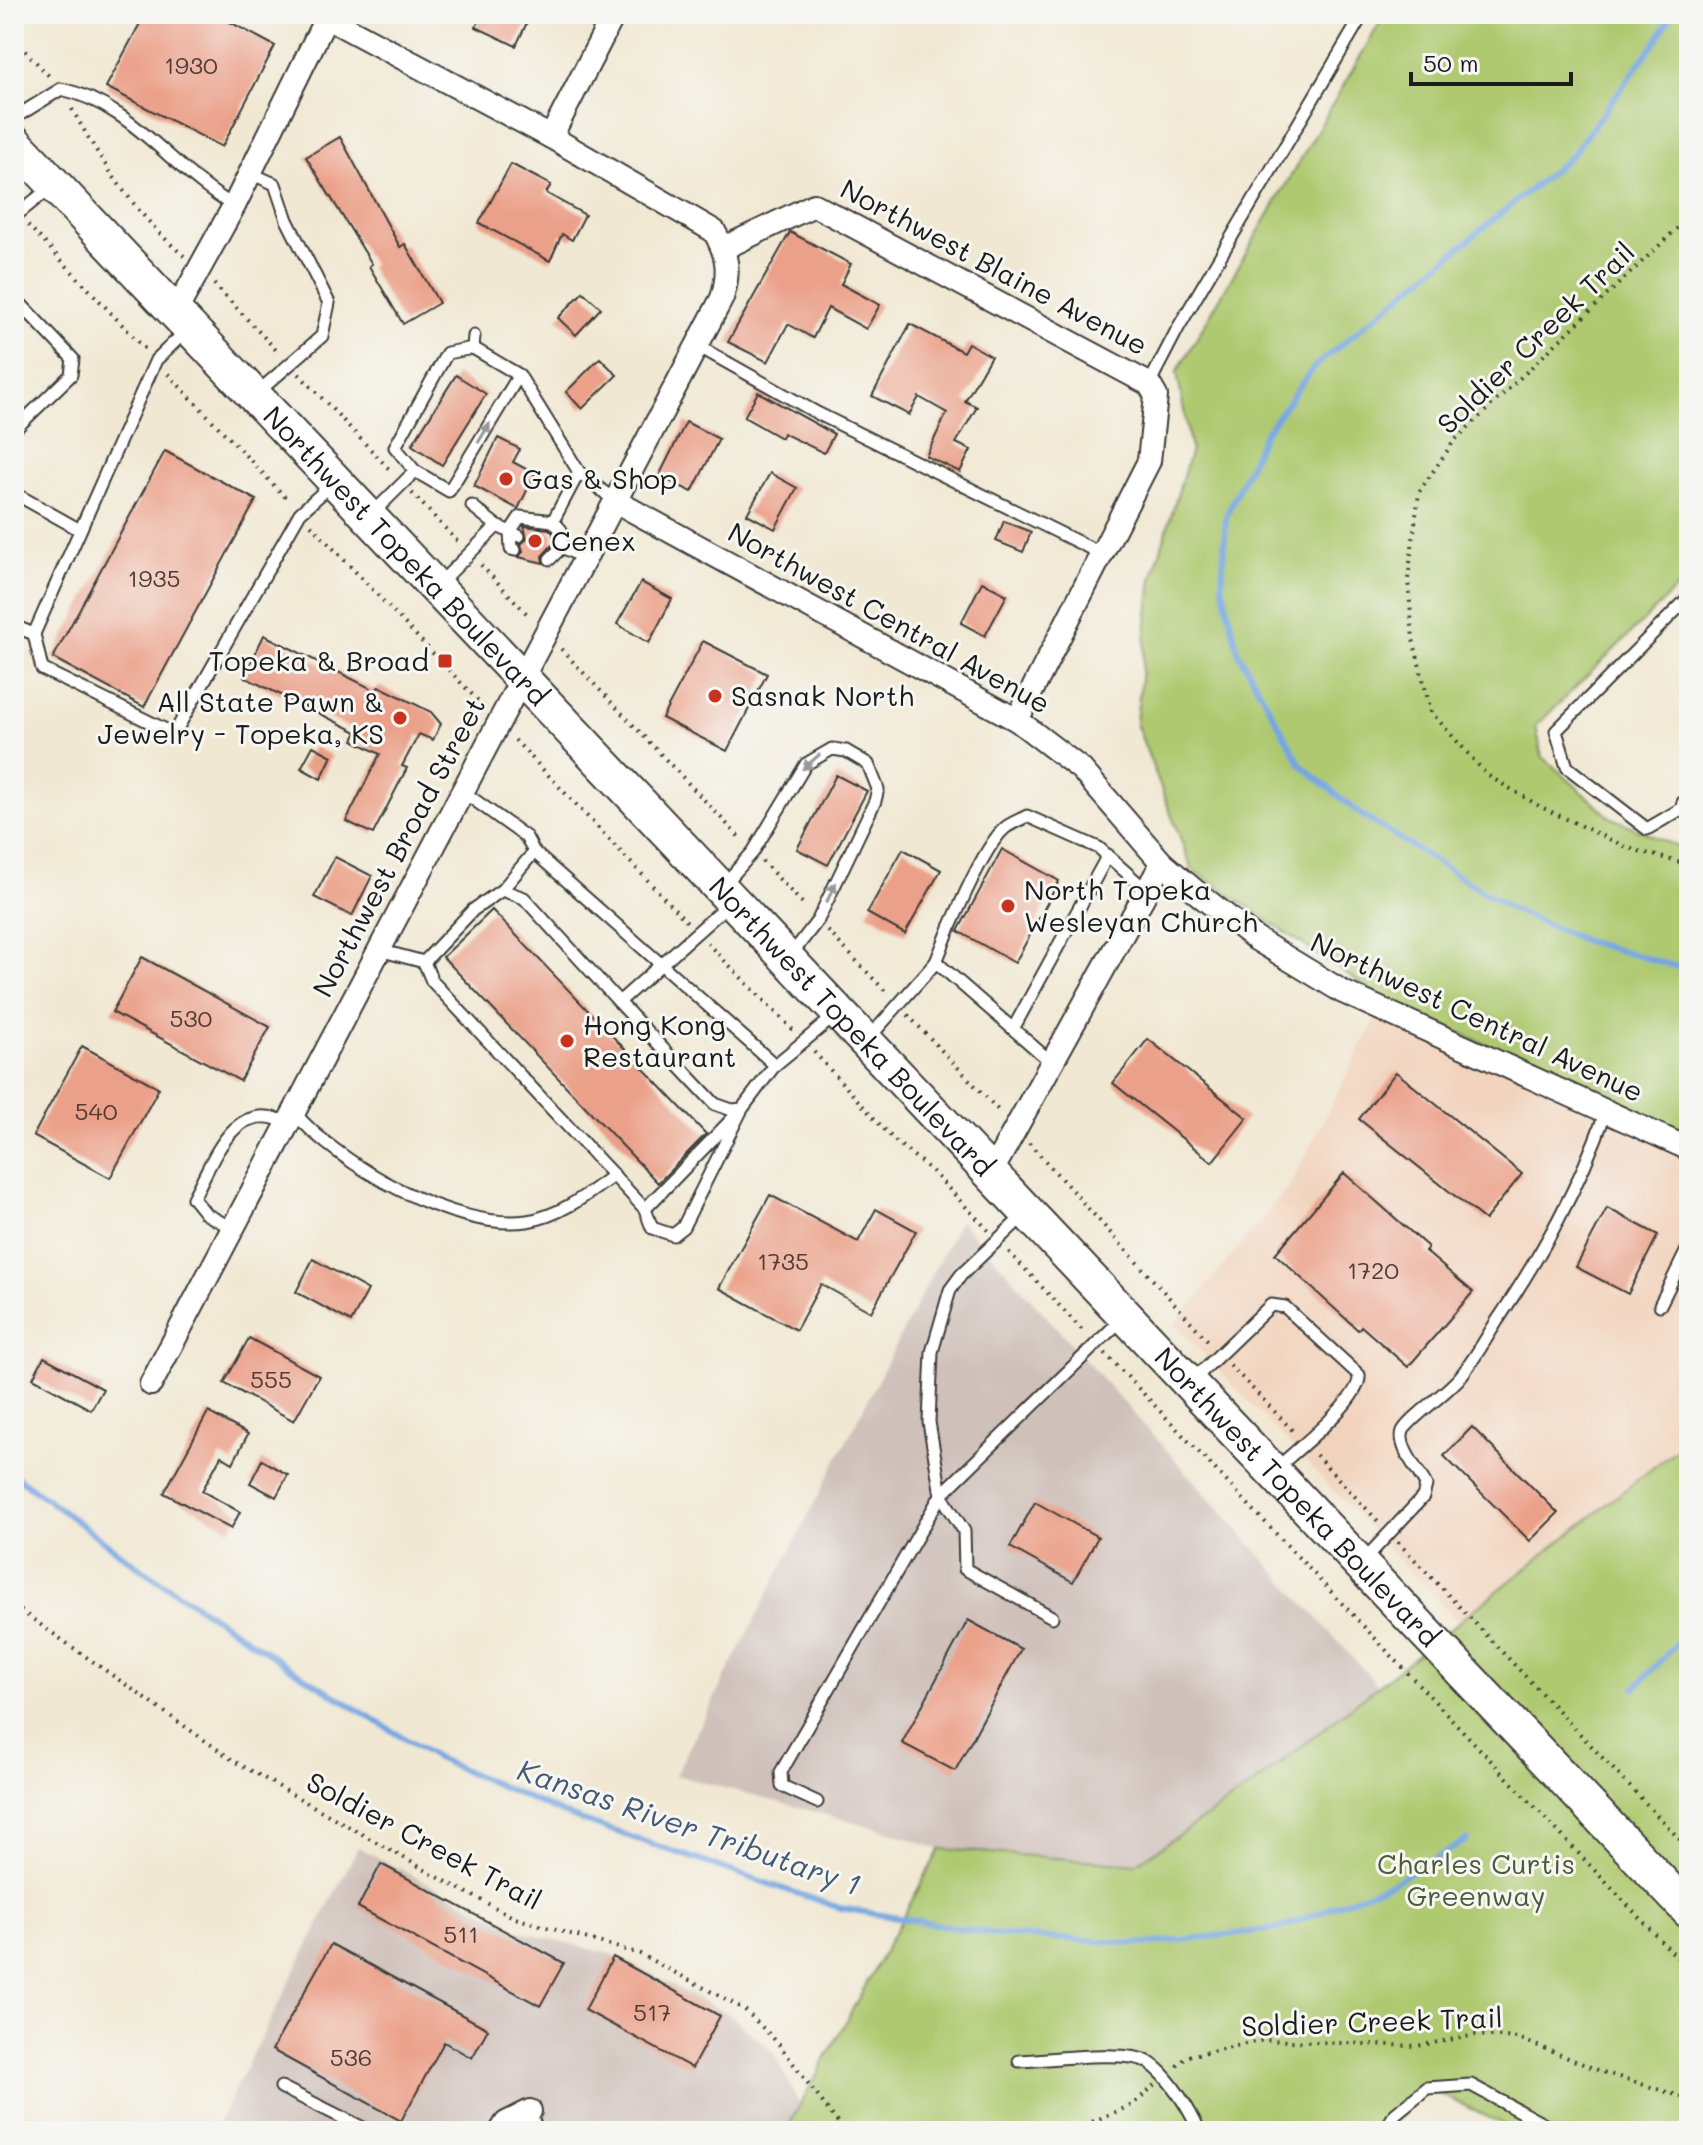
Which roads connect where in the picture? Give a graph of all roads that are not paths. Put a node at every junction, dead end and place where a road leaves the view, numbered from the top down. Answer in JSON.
{"nodes":[{"id":1,"x":19,"y":14,"type":"edge"},
{"id":2,"x":614,"y":14,"type":"edge"},
{"id":3,"x":1363,"y":14,"type":"edge"},
{"id":4,"x":325,"y":15,"type":"edge"},
{"id":5,"x":14,"y":20,"type":"edge"},
{"id":6,"x":14,"y":118,"type":"edge"},
{"id":7,"x":551,"y":137,"type":"junction"},
{"id":8,"x":14,"y":142,"type":"edge"},
{"id":9,"x":250,"y":173,"type":"junction"},
{"id":10,"x":55,"y":184,"type":"junction"},
{"id":11,"x":234,"y":206,"type":"junction"},
{"id":12,"x":16,"y":215,"type":"edge"},
{"id":13,"x":724,"y":248,"type":"junction"},
{"id":14,"x":14,"y":297,"type":"edge"},
{"id":15,"x":183,"y":319,"type":"junction"},
{"id":16,"x":696,"y":345,"type":"junction"},
{"id":17,"x":519,"y":375,"type":"junction"},
{"id":18,"x":1149,"y":384,"type":"junction"},
{"id":19,"x":254,"y":395,"type":"junction"},
{"id":20,"x":14,"y":430,"type":"edge"},
{"id":21,"x":415,"y":471,"type":"junction"},
{"id":22,"x":579,"y":472,"type":"junction"},
{"id":23,"x":336,"y":481,"type":"junction"},
{"id":24,"x":14,"y":493,"type":"edge"},
{"id":25,"x":615,"y":501,"type":"junction"},
{"id":26,"x":472,"y":506,"type":"dead end"},
{"id":27,"x":370,"y":516,"type":"junction"},
{"id":28,"x":553,"y":521,"type":"junction"},
{"id":29,"x":497,"y":526,"type":"junction"},
{"id":30,"x":80,"y":530,"type":"junction"},
{"id":31,"x":514,"y":534,"type":"junction"},
{"id":32,"x":557,"y":546,"type":"junction"},
{"id":33,"x":515,"y":550,"type":"dead end"},
{"id":34,"x":1102,"y":554,"type":"junction"},
{"id":35,"x":584,"y":558,"type":"junction"},
{"id":36,"x":550,"y":559,"type":"dead end"},
{"id":37,"x":437,"y":587,"type":"junction"},
{"id":38,"x":1689,"y":597,"type":"edge"},
{"id":39,"x":14,"y":626,"type":"edge"},
{"id":40,"x":34,"y":634,"type":"junction"},
{"id":41,"x":522,"y":677,"type":"junction"},
{"id":42,"x":1017,"y":720,"type":"junction"},
{"id":43,"x":462,"y":791,"type":"junction"},
{"id":44,"x":1689,"y":805,"type":"edge"},
{"id":45,"x":534,"y":852,"type":"junction"},
{"id":46,"x":1108,"y":855,"type":"junction"},
{"id":47,"x":1162,"y":863,"type":"junction"},
{"id":48,"x":502,"y":890,"type":"junction"},
{"id":49,"x":1147,"y":891,"type":"junction"},
{"id":50,"x":728,"y":894,"type":"junction"},
{"id":51,"x":379,"y":950,"type":"junction"},
{"id":52,"x":789,"y":959,"type":"junction"},
{"id":53,"x":424,"y":962,"type":"junction"},
{"id":54,"x":936,"y":962,"type":"junction"},
{"id":55,"x":659,"y":965,"type":"junction"},
{"id":56,"x":619,"y":1002,"type":"junction"},
{"id":57,"x":839,"y":1012,"type":"junction"},
{"id":58,"x":1013,"y":1029,"type":"junction"},
{"id":59,"x":866,"y":1041,"type":"junction"},
{"id":60,"x":1051,"y":1062,"type":"junction"},
{"id":61,"x":775,"y":1065,"type":"junction"},
{"id":62,"x":742,"y":1109,"type":"junction"},
{"id":63,"x":1606,"y":1111,"type":"junction"},
{"id":64,"x":291,"y":1117,"type":"junction"},
{"id":65,"x":1689,"y":1149,"type":"edge"},
{"id":66,"x":991,"y":1173,"type":"junction"},
{"id":67,"x":614,"y":1175,"type":"junction"},
{"id":68,"x":645,"y":1209,"type":"junction"},
{"id":69,"x":1028,"y":1212,"type":"junction"},
{"id":70,"x":232,"y":1228,"type":"junction"},
{"id":71,"x":1689,"y":1246,"type":"edge"},
{"id":72,"x":1660,"y":1305,"type":"dead end"},
{"id":73,"x":1126,"y":1316,"type":"junction"},
{"id":74,"x":1189,"y":1383,"type":"junction"},
{"id":75,"x":151,"y":1384,"type":"dead end"},
{"id":76,"x":1274,"y":1472,"type":"junction"},
{"id":77,"x":941,"y":1495,"type":"junction"},
{"id":78,"x":1360,"y":1563,"type":"junction"},
{"id":79,"x":1052,"y":1617,"type":"dead end"},
{"id":80,"x":817,"y":1802,"type":"dead end"},
{"id":81,"x":1689,"y":1911,"type":"edge"},
{"id":82,"x":1019,"y":2061,"type":"dead end"},
{"id":83,"x":281,"y":2087,"type":"dead end"},
{"id":84,"x":534,"y":2121,"type":"edge"},
{"id":85,"x":369,"y":2131,"type":"edge"},
{"id":86,"x":501,"y":2131,"type":"edge"},
{"id":87,"x":1199,"y":2131,"type":"edge"},
{"id":88,"x":1384,"y":2131,"type":"edge"},
{"id":89,"x":1556,"y":2131,"type":"edge"}],
"edges":[{"from":1,"to":5,"type":"lane"},
{"from":2,"to":7,"type":"street"},
{"from":3,"to":18,"type":"lane"},
{"from":4,"to":7,"type":"street"},
{"from":4,"to":9,"type":"street"},
{"from":6,"to":11,"type":"lane"},
{"from":7,"to":13,"type":"street"},
{"from":8,"to":10,"type":"main road","name":"Northwest Topeka Boulevard"},
{"from":9,"to":11,"type":"street"},
{"from":9,"to":19,"type":"lane"},
{"from":10,"to":12,"type":"lane"},
{"from":10,"to":15,"type":"main road","name":"Northwest Topeka Boulevard"},
{"from":11,"to":15,"type":"street"},
{"from":13,"to":16,"type":"street","name":"Northwest Broad Street"},
{"from":13,"to":18,"type":"street","name":"Northwest Blaine Avenue"},
{"from":14,"to":20,"type":"lane"},
{"from":15,"to":19,"type":"main road","name":"Northwest Topeka Boulevard"},
{"from":15,"to":30,"type":"lane"},
{"from":16,"to":25,"type":"street","name":"Northwest Broad Street"},
{"from":16,"to":34,"type":"lane"},
{"from":21,"to":17,"type":"lane","one_way":true},
{"from":17,"to":21,"type":"lane"},
{"from":17,"to":22,"type":"lane"},
{"from":18,"to":34,"type":"street"},
{"from":19,"to":23,"type":"main road","name":"Northwest Topeka Boulevard"},
{"from":21,"to":27,"type":"lane"},
{"from":22,"to":25,"type":"lane"},
{"from":22,"to":28,"type":"lane"},
{"from":23,"to":27,"type":"main road","name":"Northwest Topeka Boulevard"},
{"from":23,"to":40,"type":"lane"},
{"from":24,"to":30,"type":"lane"},
{"from":25,"to":35,"type":"street","name":"Northwest Broad Street"},
{"from":25,"to":42,"type":"street","name":"Northwest Central Avenue"},
{"from":26,"to":29,"type":"lane"},
{"from":27,"to":37,"type":"main road","name":"Northwest Topeka Boulevard"},
{"from":28,"to":31,"type":"lane"},
{"from":28,"to":32,"type":"lane"},
{"from":29,"to":31,"type":"lane"},
{"from":29,"to":37,"type":"lane"},
{"from":30,"to":40,"type":"lane"},
{"from":31,"to":33,"type":"lane"},
{"from":32,"to":35,"type":"lane"},
{"from":32,"to":36,"type":"lane"},
{"from":34,"to":42,"type":"street"},
{"from":35,"to":41,"type":"street","name":"Northwest Broad Street"},
{"from":37,"to":41,"type":"main road","name":"Northwest Topeka Boulevard"},
{"from":38,"to":44,"type":"lane"},
{"from":39,"to":40,"type":"lane"},
{"from":41,"to":43,"type":"street","name":"Northwest Broad Street"},
{"from":41,"to":50,"type":"main road","name":"Northwest Topeka Boulevard"},
{"from":42,"to":47,"type":"street","name":"Northwest Central Avenue"},
{"from":43,"to":45,"type":"lane"},
{"from":43,"to":51,"type":"street","name":"Northwest Broad Street"},
{"from":45,"to":48,"type":"lane"},
{"from":45,"to":55,"type":"lane"},
{"from":46,"to":49,"type":"lane"},
{"from":46,"to":54,"type":"lane"},
{"from":46,"to":58,"type":"lane"},
{"from":47,"to":49,"type":"street"},
{"from":47,"to":63,"type":"street","name":"Northwest Central Avenue"},
{"from":48,"to":53,"type":"lane"},
{"from":48,"to":56,"type":"lane"},
{"from":49,"to":60,"type":"street"},
{"from":50,"to":52,"type":"main road","name":"Northwest Topeka Boulevard"},
{"from":52,"to":50,"type":"lane","one_way":true},
{"from":50,"to":55,"type":"lane"},
{"from":51,"to":53,"type":"lane"},
{"from":51,"to":64,"type":"street","name":"Northwest Broad Street"},
{"from":52,"to":57,"type":"main road","name":"Northwest Topeka Boulevard"},
{"from":53,"to":67,"type":"lane"},
{"from":54,"to":58,"type":"lane"},
{"from":54,"to":59,"type":"lane"},
{"from":55,"to":56,"type":"lane"},
{"from":55,"to":61,"type":"lane"},
{"from":56,"to":62,"type":"lane"},
{"from":57,"to":59,"type":"main road","name":"Northwest Topeka Boulevard"},
{"from":57,"to":61,"type":"lane"},
{"from":58,"to":60,"type":"lane"},
{"from":59,"to":66,"type":"main road","name":"Northwest Topeka Boulevard"},
{"from":60,"to":66,"type":"street"},
{"from":61,"to":62,"type":"lane"},
{"from":62,"to":68,"type":"lane"},
{"from":62,"to":68,"type":"lane"},
{"from":63,"to":65,"type":"street","name":"Northwest Central Avenue"},
{"from":63,"to":78,"type":"lane"},
{"from":64,"to":67,"type":"lane"},
{"from":64,"to":70,"type":"street","name":"Northwest Broad Street"},
{"from":64,"to":70,"type":"lane"},
{"from":66,"to":69,"type":"main road","name":"Northwest Topeka Boulevard"},
{"from":67,"to":68,"type":"lane"},
{"from":69,"to":73,"type":"main road","name":"Northwest Topeka Boulevard"},
{"from":69,"to":77,"type":"lane"},
{"from":70,"to":75,"type":"street","name":"Northwest Broad Street"},
{"from":71,"to":72,"type":"lane"},
{"from":73,"to":74,"type":"main road","name":"Northwest Topeka Boulevard"},
{"from":73,"to":77,"type":"lane"},
{"from":74,"to":76,"type":"main road","name":"Northwest Topeka Boulevard"},
{"from":74,"to":76,"type":"lane"},
{"from":76,"to":78,"type":"main road","name":"Northwest Topeka Boulevard"},
{"from":77,"to":79,"type":"lane"},
{"from":77,"to":80,"type":"lane"},
{"from":78,"to":81,"type":"main road","name":"Northwest Topeka Boulevard"},
{"from":82,"to":87,"type":"lane"},
{"from":83,"to":85,"type":"lane"},
{"from":84,"to":86,"type":"street"},
{"from":88,"to":89,"type":"lane"}]}
